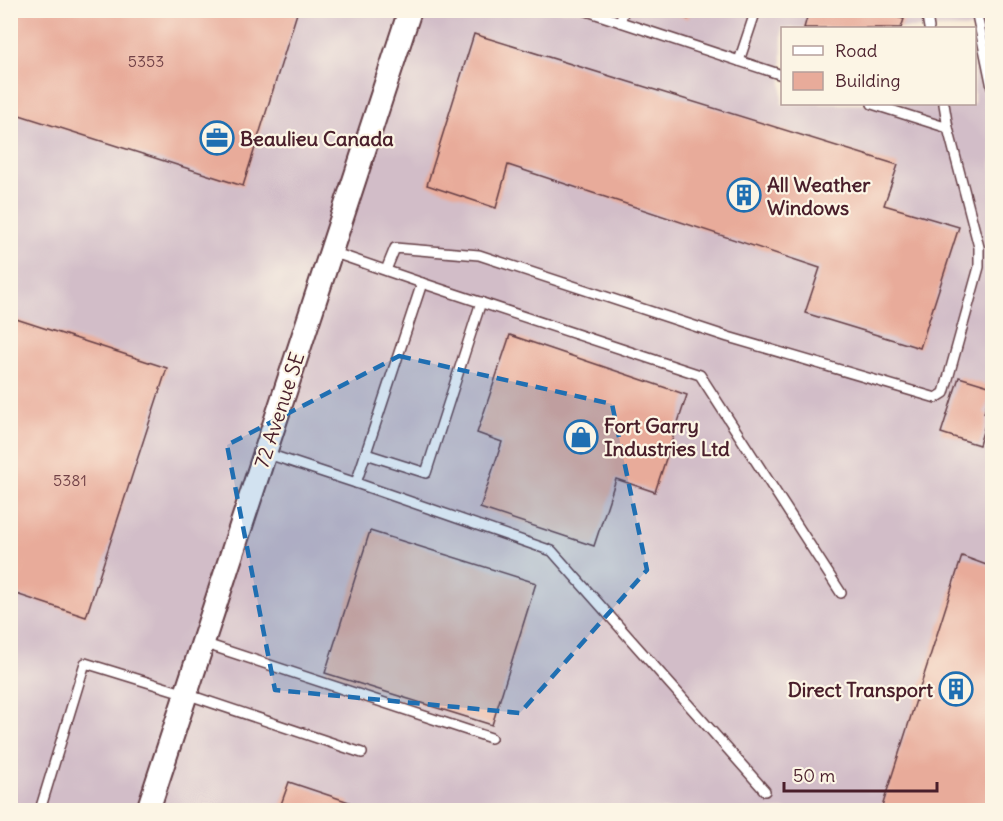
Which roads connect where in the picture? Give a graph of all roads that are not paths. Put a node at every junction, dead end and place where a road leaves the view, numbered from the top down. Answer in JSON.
{"nodes":[{"id":1,"x":410,"y":10,"type":"edge"},
{"id":2,"x":584,"y":10,"type":"edge"},
{"id":3,"x":624,"y":10,"type":"edge"},
{"id":4,"x":756,"y":10,"type":"edge"},
{"id":5,"x":926,"y":10,"type":"edge"},
{"id":6,"x":976,"y":10,"type":"edge"},
{"id":7,"x":620,"y":22,"type":"junction"},
{"id":8,"x":929,"y":27,"type":"edge"},
{"id":9,"x":739,"y":61,"type":"junction"},
{"id":10,"x":781,"y":74,"type":"edge"},
{"id":11,"x":993,"y":87,"type":"edge"},
{"id":12,"x":875,"y":105,"type":"edge"},
{"id":13,"x":944,"y":105,"type":"edge"},
{"id":14,"x":948,"y":128,"type":"junction"},
{"id":15,"x":331,"y":251,"type":"junction"},
{"id":16,"x":386,"y":270,"type":"junction"},
{"id":17,"x":422,"y":283,"type":"junction"},
{"id":18,"x":481,"y":302,"type":"junction"},
{"id":19,"x":265,"y":453,"type":"junction"},
{"id":20,"x":366,"y":454,"type":"junction"},
{"id":21,"x":356,"y":483,"type":"junction"},
{"id":22,"x":841,"y":593,"type":"dead end"},
{"id":23,"x":203,"y":643,"type":"junction"},
{"id":24,"x":186,"y":694,"type":"junction"},
{"id":25,"x":491,"y":738,"type":"dead end"},
{"id":26,"x":362,"y":753,"type":"dead end"},
{"id":27,"x":765,"y":791,"type":"dead end"},
{"id":28,"x":40,"y":810,"type":"edge"},
{"id":29,"x":148,"y":810,"type":"edge"}],
"edges":[{"from":1,"to":15,"type":"street","name":"72 Avenue SE"},
{"from":2,"to":7,"type":"lane"},
{"from":3,"to":7,"type":"lane"},
{"from":4,"to":9,"type":"lane"},
{"from":5,"to":8,"type":"lane"},
{"from":6,"to":11,"type":"lane"},
{"from":7,"to":9,"type":"lane"},
{"from":9,"to":10,"type":"lane"},
{"from":12,"to":14,"type":"lane"},
{"from":13,"to":14,"type":"lane"},
{"from":14,"to":16,"type":"lane"},
{"from":15,"to":16,"type":"lane"},
{"from":15,"to":19,"type":"street","name":"72 Avenue SE"},
{"from":16,"to":17,"type":"lane"},
{"from":17,"to":18,"type":"lane"},
{"from":17,"to":20,"type":"lane"},
{"from":18,"to":20,"type":"lane"},
{"from":18,"to":22,"type":"lane"},
{"from":19,"to":21,"type":"lane"},
{"from":19,"to":23,"type":"street","name":"72 Avenue SE"},
{"from":20,"to":21,"type":"lane"},
{"from":21,"to":27,"type":"lane"},
{"from":23,"to":24,"type":"street","name":"72 Avenue SE"},
{"from":23,"to":25,"type":"lane"},
{"from":24,"to":26,"type":"lane"},
{"from":24,"to":28,"type":"lane"},
{"from":24,"to":29,"type":"street","name":"72 Avenue SE"}]}
